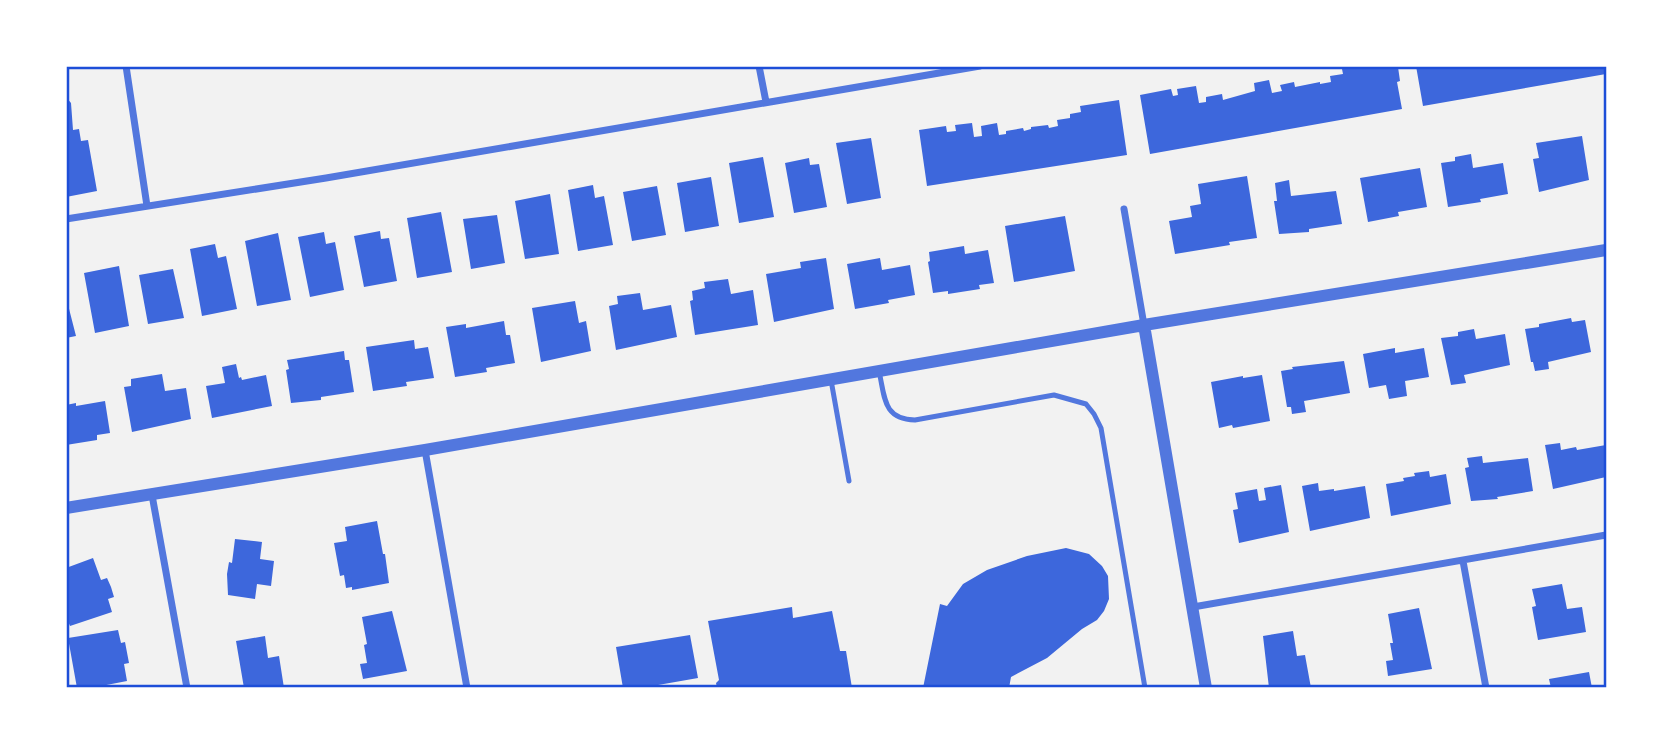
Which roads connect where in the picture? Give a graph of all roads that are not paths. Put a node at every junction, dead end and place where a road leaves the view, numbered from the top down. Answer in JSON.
{"nodes":[{"id":1,"x":126,"y":66,"type":"edge"},
{"id":2,"x":759,"y":66,"type":"edge"},
{"id":3,"x":980,"y":66,"type":"edge"},
{"id":4,"x":766,"y":102,"type":"junction"},
{"id":5,"x":147,"y":206,"type":"junction"},
{"id":6,"x":1124,"y":209,"type":"dead end"},
{"id":7,"x":66,"y":219,"type":"edge"},
{"id":8,"x":1606,"y":250,"type":"edge"},
{"id":9,"x":1144,"y":325,"type":"junction"},
{"id":10,"x":879,"y":372,"type":"junction"},
{"id":11,"x":831,"y":380,"type":"junction"},
{"id":12,"x":425,"y":450,"type":"junction"},
{"id":13,"x":849,"y":481,"type":"dead end"},
{"id":14,"x":152,"y":495,"type":"junction"},
{"id":15,"x":66,"y":508,"type":"edge"},
{"id":16,"x":1606,"y":535,"type":"edge"},
{"id":17,"x":1462,"y":561,"type":"junction"},
{"id":18,"x":1193,"y":607,"type":"junction"},
{"id":19,"x":187,"y":688,"type":"edge"},
{"id":20,"x":467,"y":688,"type":"edge"},
{"id":21,"x":1145,"y":688,"type":"edge"},
{"id":22,"x":1206,"y":688,"type":"edge"},
{"id":23,"x":1486,"y":688,"type":"edge"}],
"edges":[{"from":1,"to":5,"type":"street"},
{"from":2,"to":4,"type":"street"},
{"from":3,"to":4,"type":"street"},
{"from":4,"to":5,"type":"street"},
{"from":5,"to":7,"type":"street"},
{"from":6,"to":9,"type":"street"},
{"from":8,"to":9,"type":"street"},
{"from":9,"to":10,"type":"street"},
{"from":9,"to":18,"type":"street"},
{"from":10,"to":11,"type":"street"},
{"from":10,"to":21,"type":"lane"},
{"from":11,"to":12,"type":"street"},
{"from":11,"to":13,"type":"lane"},
{"from":12,"to":14,"type":"street"},
{"from":12,"to":20,"type":"street"},
{"from":14,"to":15,"type":"street"},
{"from":14,"to":19,"type":"street"},
{"from":16,"to":17,"type":"street"},
{"from":17,"to":18,"type":"street"},
{"from":17,"to":23,"type":"street"},
{"from":18,"to":22,"type":"street"}]}
